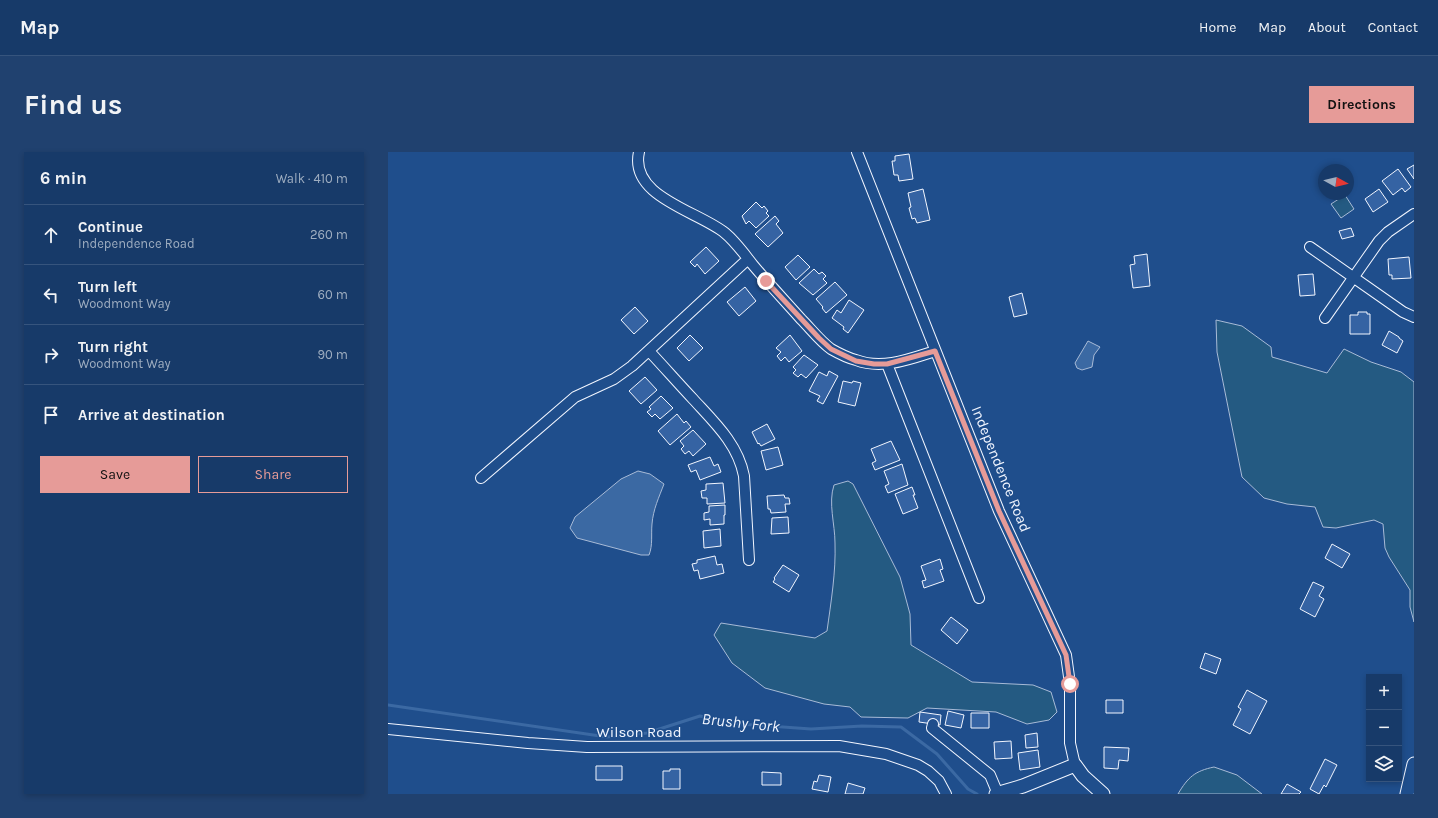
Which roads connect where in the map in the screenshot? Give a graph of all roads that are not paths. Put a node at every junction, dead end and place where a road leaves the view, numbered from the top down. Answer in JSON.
{"nodes":[{"id":1,"x":639,"y":152,"type":"edge"},
{"id":2,"x":857,"y":152,"type":"edge"},
{"id":3,"x":1414,"y":214,"type":"edge"},
{"id":4,"x":1310,"y":247,"type":"dead end"},
{"id":5,"x":748,"y":259,"type":"junction"},
{"id":6,"x":1354,"y":278,"type":"junction"},
{"id":7,"x":1414,"y":317,"type":"edge"},
{"id":8,"x":1325,"y":318,"type":"dead end"},
{"id":9,"x":649,"y":351,"type":"junction"},
{"id":10,"x":935,"y":351,"type":"junction"},
{"id":11,"x":887,"y":364,"type":"junction"},
{"id":12,"x":481,"y":478,"type":"dead end"},
{"id":13,"x":749,"y":560,"type":"dead end"},
{"id":14,"x":979,"y":598,"type":"dead end"},
{"id":15,"x":933,"y":724,"type":"dead end"},
{"id":16,"x":388,"y":729,"type":"edge"},
{"id":17,"x":1414,"y":764,"type":"edge"},
{"id":18,"x":1075,"y":765,"type":"junction"},
{"id":19,"x":946,"y":794,"type":"edge"},
{"id":20,"x":997,"y":794,"type":"edge"},
{"id":21,"x":1103,"y":794,"type":"edge"},
{"id":22,"x":1407,"y":794,"type":"edge"}],
"edges":[{"from":1,"to":5,"type":"street"},
{"from":2,"to":10,"type":"street","name":"Independence Road"},
{"from":3,"to":6,"type":"street"},
{"from":4,"to":6,"type":"street"},
{"from":5,"to":9,"type":"street"},
{"from":5,"to":11,"type":"street"},
{"from":6,"to":7,"type":"street"},
{"from":6,"to":8,"type":"street"},
{"from":9,"to":12,"type":"street"},
{"from":9,"to":13,"type":"street"},
{"from":10,"to":11,"type":"street"},
{"from":10,"to":18,"type":"street","name":"Independence Road"},
{"from":11,"to":14,"type":"street"},
{"from":15,"to":20,"type":"street"},
{"from":16,"to":19,"type":"street","name":"Wilson Road"},
{"from":17,"to":22,"type":"main road"},
{"from":18,"to":20,"type":"main road"},
{"from":18,"to":21,"type":"main road","name":"Independence Road"}]}
